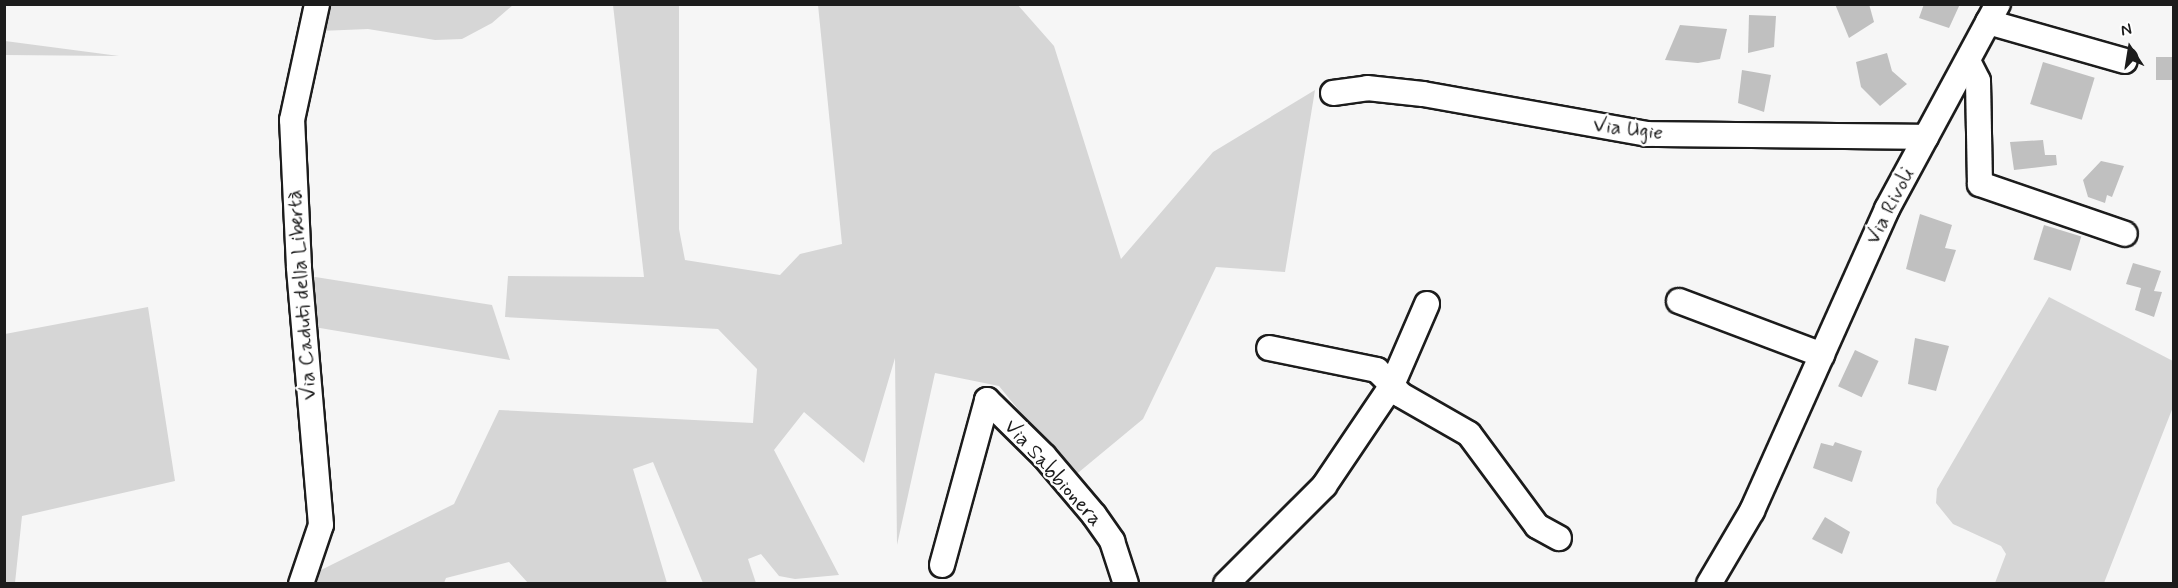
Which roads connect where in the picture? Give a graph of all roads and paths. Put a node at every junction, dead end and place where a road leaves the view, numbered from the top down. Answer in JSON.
{"nodes":[{"id":1,"x":317,"y":4,"type":"edge"},
{"id":2,"x":1993,"y":13,"type":"edge"},
{"id":3,"x":1968,"y":61,"type":"junction"},
{"id":4,"x":2125,"y":61,"type":"dead end"},
{"id":5,"x":1333,"y":93,"type":"dead end"},
{"id":6,"x":1926,"y":137,"type":"junction"},
{"id":7,"x":2125,"y":234,"type":"dead end"},
{"id":8,"x":1679,"y":301,"type":"dead end"},
{"id":9,"x":1427,"y":304,"type":"dead end"},
{"id":10,"x":1269,"y":348,"type":"dead end"},
{"id":11,"x":1822,"y":355,"type":"junction"},
{"id":12,"x":1392,"y":385,"type":"junction"},
{"id":13,"x":1559,"y":538,"type":"dead end"},
{"id":14,"x":942,"y":565,"type":"dead end"},
{"id":15,"x":301,"y":584,"type":"edge"},
{"id":16,"x":1126,"y":584,"type":"edge"},
{"id":17,"x":1226,"y":584,"type":"edge"},
{"id":18,"x":1709,"y":584,"type":"edge"}],
"edges":[{"from":1,"to":15,"type":"street","name":"Via Caduti della Libertà"},
{"from":2,"to":3,"type":"street","name":"Via Rivoli"},
{"from":2,"to":4,"type":"street","name":"Via Rivoli"},
{"from":3,"to":6,"type":"street","name":"Via Rivoli"},
{"from":3,"to":7,"type":"street"},
{"from":5,"to":6,"type":"street","name":"Via Ugie"},
{"from":6,"to":11,"type":"street","name":"Via Rivoli"},
{"from":8,"to":11,"type":"street"},
{"from":9,"to":12,"type":"street"},
{"from":10,"to":12,"type":"street"},
{"from":11,"to":18,"type":"street","name":"Via Rivoli"},
{"from":12,"to":13,"type":"street"},
{"from":12,"to":17,"type":"street"},
{"from":14,"to":16,"type":"street","name":"Via Sabbionera"}]}
